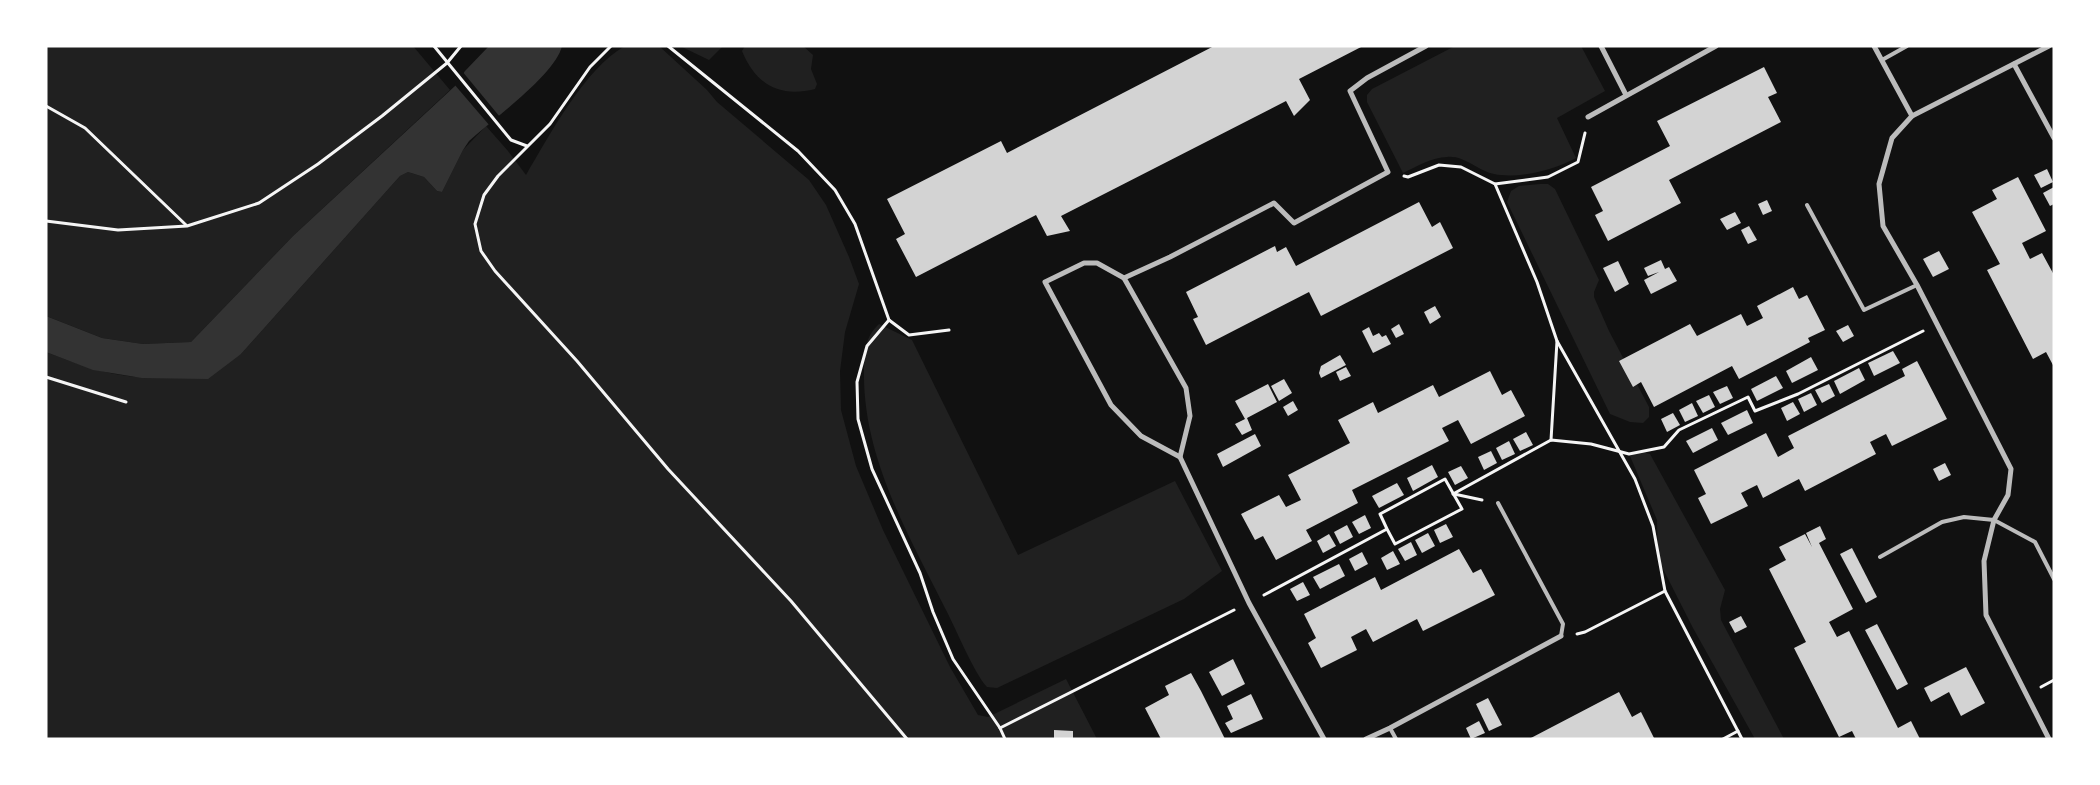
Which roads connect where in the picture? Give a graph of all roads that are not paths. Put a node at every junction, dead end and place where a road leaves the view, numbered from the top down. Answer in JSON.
{"nodes":[{"id":1,"x":1426,"y":46,"type":"edge"},
{"id":2,"x":1601,"y":46,"type":"edge"},
{"id":3,"x":1716,"y":46,"type":"edge"},
{"id":4,"x":1874,"y":46,"type":"edge"},
{"id":5,"x":1907,"y":46,"type":"edge"},
{"id":6,"x":2049,"y":46,"type":"edge"},
{"id":7,"x":1882,"y":60,"type":"junction"},
{"id":8,"x":2014,"y":64,"type":"junction"},
{"id":9,"x":1626,"y":95,"type":"junction"},
{"id":10,"x":1912,"y":116,"type":"junction"},
{"id":11,"x":1588,"y":117,"type":"road end"},
{"id":12,"x":2054,"y":138,"type":"edge"},
{"id":13,"x":1807,"y":205,"type":"dead end"},
{"id":14,"x":1124,"y":278,"type":"junction"},
{"id":15,"x":1917,"y":285,"type":"junction"},
{"id":16,"x":1180,"y":457,"type":"junction"},
{"id":17,"x":1498,"y":503,"type":"road end"},
{"id":18,"x":1994,"y":520,"type":"junction"},
{"id":19,"x":1880,"y":557,"type":"dead end"},
{"id":20,"x":2054,"y":579,"type":"edge"},
{"id":21,"x":1561,"y":636,"type":"joint"},
{"id":22,"x":1390,"y":728,"type":"junction"},
{"id":23,"x":1324,"y":739,"type":"edge"},
{"id":24,"x":1366,"y":739,"type":"edge"},
{"id":25,"x":1396,"y":739,"type":"edge"},
{"id":26,"x":2049,"y":739,"type":"edge"}],
"edges":[{"from":1,"to":14,"type":"street"},
{"from":2,"to":9,"type":"street"},
{"from":3,"to":9,"type":"street"},
{"from":4,"to":7,"type":"street"},
{"from":5,"to":7,"type":"lane"},
{"from":6,"to":8,"type":"street"},
{"from":7,"to":10,"type":"street"},
{"from":8,"to":10,"type":"street"},
{"from":8,"to":12,"type":"street"},
{"from":9,"to":11,"type":"street"},
{"from":10,"to":15,"type":"street"},
{"from":13,"to":15,"type":"lane"},
{"from":14,"to":16,"type":"street"},
{"from":14,"to":16,"type":"street"},
{"from":15,"to":18,"type":"street"},
{"from":16,"to":23,"type":"street"},
{"from":17,"to":21,"type":"lane"},
{"from":18,"to":19,"type":"lane"},
{"from":18,"to":20,"type":"lane"},
{"from":18,"to":26,"type":"street"},
{"from":21,"to":22,"type":"street"},
{"from":22,"to":24,"type":"street"},
{"from":22,"to":25,"type":"lane"}]}
